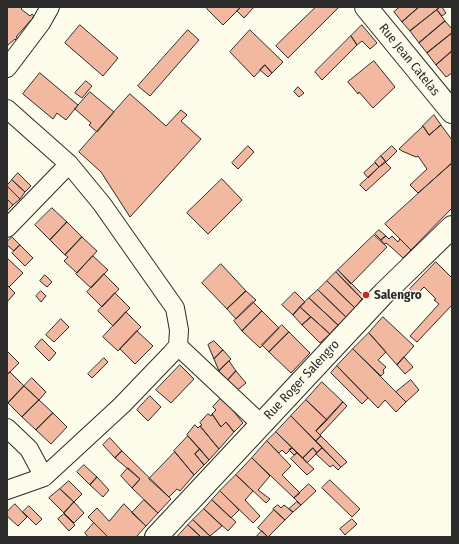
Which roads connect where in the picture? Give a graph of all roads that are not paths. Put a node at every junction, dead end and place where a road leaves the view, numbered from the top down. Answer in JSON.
{"nodes":[{"id":1,"x":50,"y":7,"type":"edge"},
{"id":2,"x":366,"y":7,"type":"edge"},
{"id":3,"x":7,"y":68,"type":"edge"},
{"id":4,"x":7,"y":109,"type":"edge"},
{"id":5,"x":452,"y":110,"type":"edge"},
{"id":6,"x":69,"y":164,"type":"junction"},
{"id":7,"x":452,"y":227,"type":"edge"},
{"id":8,"x":7,"y":228,"type":"edge"},
{"id":9,"x":178,"y":346,"type":"junction"},
{"id":10,"x":261,"y":424,"type":"junction"},
{"id":11,"x":7,"y":428,"type":"edge"},
{"id":12,"x":44,"y":478,"type":"junction"},
{"id":13,"x":7,"y":490,"type":"edge"},
{"id":14,"x":156,"y":537,"type":"edge"}],
"edges":[{"from":1,"to":3,"type":"street"},
{"from":2,"to":5,"type":"street","name":"Rue Jean Catelas"},
{"from":4,"to":6,"type":"street"},
{"from":6,"to":8,"type":"street"},
{"from":6,"to":9,"type":"street"},
{"from":7,"to":10,"type":"street","name":"Rue Roger Salengro"},
{"from":9,"to":10,"type":"street"},
{"from":9,"to":12,"type":"street"},
{"from":10,"to":14,"type":"street","name":"Rue Roger Salengro"},
{"from":11,"to":12,"type":"street"},
{"from":12,"to":13,"type":"street"}]}
